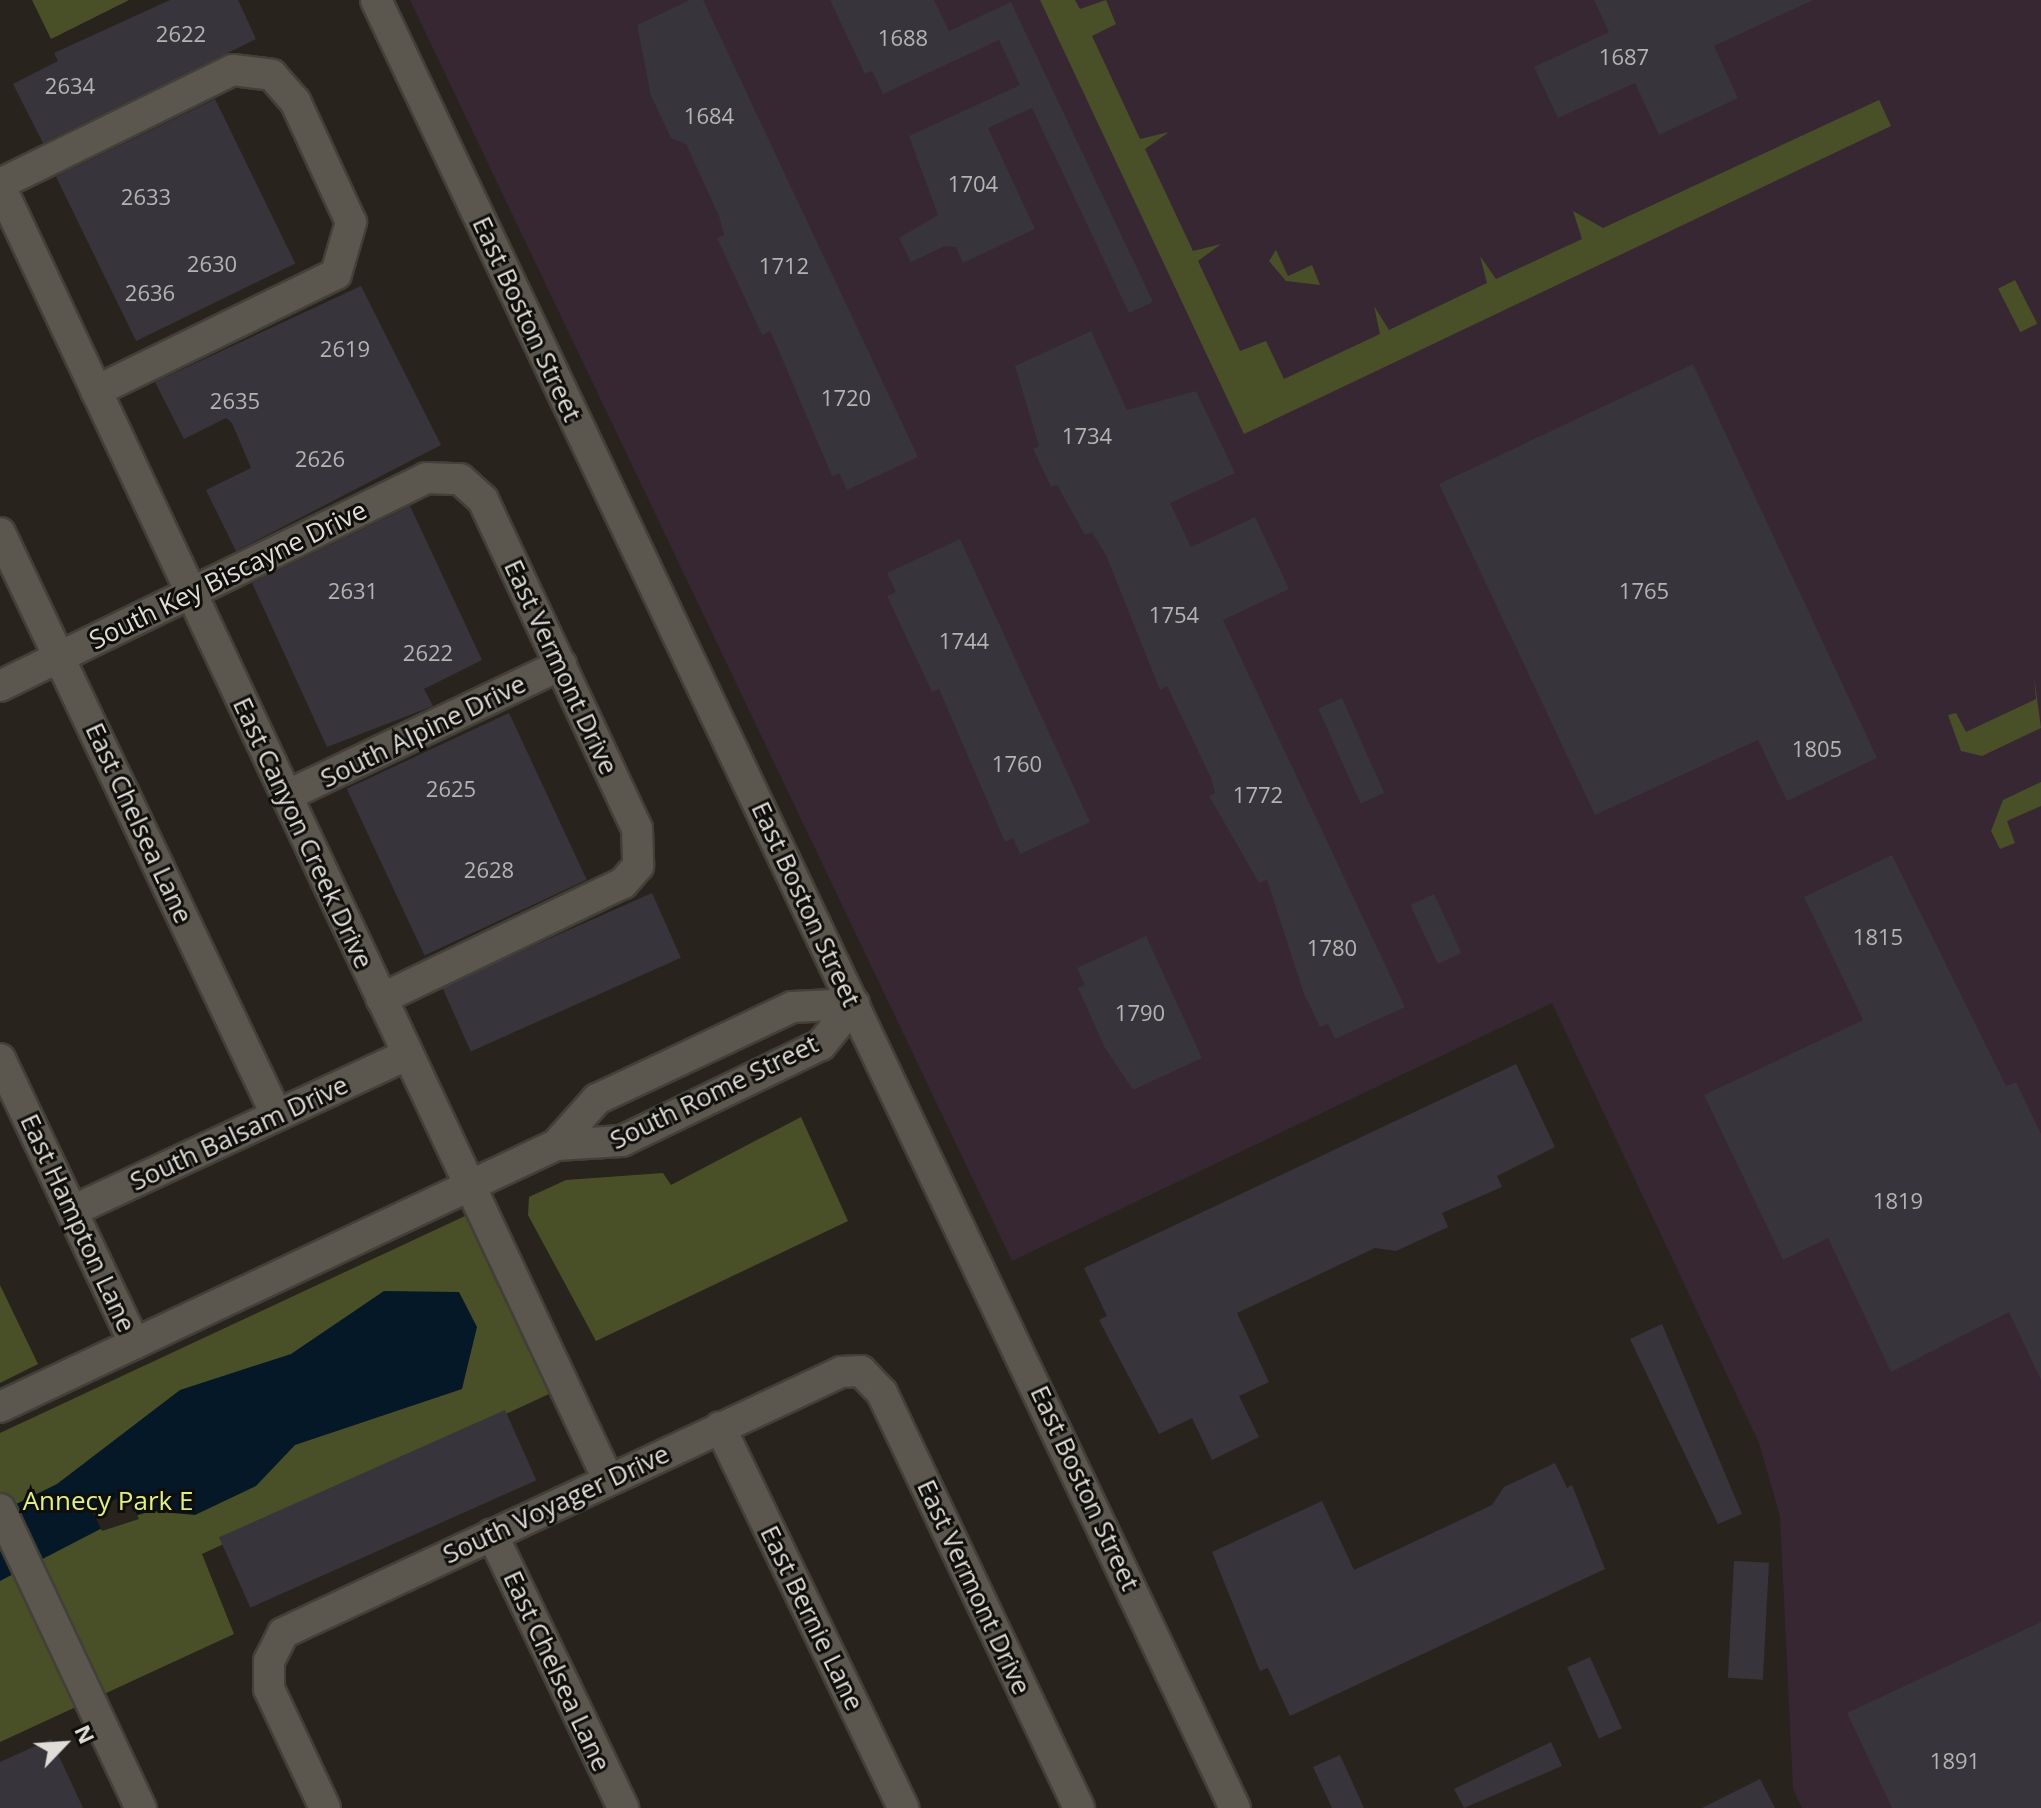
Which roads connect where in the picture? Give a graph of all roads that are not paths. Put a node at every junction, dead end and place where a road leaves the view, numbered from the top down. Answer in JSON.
{"nodes":[{"id":1,"x":376,"y":0,"type":"edge"},
{"id":2,"x":0,"y":185,"type":"edge"},
{"id":3,"x":96,"y":391,"type":"junction"},
{"id":4,"x":460,"y":479,"type":"joint"},
{"id":5,"x":0,"y":533,"type":"edge"},
{"id":6,"x":190,"y":592,"type":"junction"},
{"id":7,"x":60,"y":657,"type":"junction"},
{"id":8,"x":561,"y":665,"type":"junction"},
{"id":9,"x":0,"y":686,"type":"edge"},
{"id":10,"x":286,"y":796,"type":"junction"},
{"id":11,"x":381,"y":999,"type":"junction"},
{"id":12,"x":854,"y":1004,"type":"junction"},
{"id":13,"x":407,"y":1055,"type":"junction"},
{"id":14,"x":0,"y":1059,"type":"edge"},
{"id":15,"x":276,"y":1114,"type":"junction"},
{"id":16,"x":556,"y":1145,"type":"junction"},
{"id":17,"x":469,"y":1186,"type":"junction"},
{"id":18,"x":72,"y":1211,"type":"junction"},
{"id":19,"x":135,"y":1344,"type":"junction"},
{"id":20,"x":861,"y":1371,"type":"joint"},
{"id":21,"x":0,"y":1407,"type":"edge"},
{"id":22,"x":720,"y":1427,"type":"junction"},
{"id":23,"x":608,"y":1479,"type":"junction"},
{"id":24,"x":0,"y":1509,"type":"edge"},
{"id":25,"x":492,"y":1534,"type":"junction"},
{"id":26,"x":141,"y":1808,"type":"edge"},
{"id":27,"x":325,"y":1808,"type":"edge"},
{"id":28,"x":623,"y":1808,"type":"edge"},
{"id":29,"x":903,"y":1808,"type":"edge"},
{"id":30,"x":1079,"y":1808,"type":"edge"},
{"id":31,"x":1235,"y":1808,"type":"edge"}],
"edges":[{"from":1,"to":12,"type":"street","name":"East Boston Street"},
{"from":2,"to":3,"type":"street","name":"East Canyon Creek Drive"},
{"from":2,"to":3,"type":"street"},
{"from":3,"to":6,"type":"street","name":"East Canyon Creek Drive"},
{"from":4,"to":6,"type":"street","name":"South Key Biscayne Drive"},
{"from":4,"to":8,"type":"street","name":"East Vermont Drive"},
{"from":5,"to":7,"type":"street","name":"East Chelsea Lane"},
{"from":6,"to":7,"type":"street","name":"South Key Biscayne Drive"},
{"from":6,"to":10,"type":"street","name":"East Canyon Creek Drive"},
{"from":7,"to":9,"type":"street","name":"South Key Biscayne Drive"},
{"from":7,"to":15,"type":"street","name":"East Chelsea Lane"},
{"from":8,"to":10,"type":"street","name":"South Alpine Drive"},
{"from":8,"to":11,"type":"street","name":"East Vermont Drive"},
{"from":10,"to":11,"type":"street","name":"East Canyon Creek Drive"},
{"from":11,"to":13,"type":"street","name":"East Canyon Creek Drive"},
{"from":12,"to":16,"type":"street","name":"South Rome Street"},
{"from":12,"to":16,"type":"street","name":"South Rome Street"},
{"from":12,"to":31,"type":"street","name":"East Boston Street"},
{"from":13,"to":15,"type":"street","name":"South Balsam Drive"},
{"from":13,"to":17,"type":"street","name":"East Canyon Creek Drive"},
{"from":14,"to":18,"type":"street","name":"East Hampton Lane"},
{"from":15,"to":18,"type":"street","name":"South Balsam Drive"},
{"from":16,"to":17,"type":"street","name":"South Rome Street"},
{"from":17,"to":19,"type":"street","name":"South Rome Street"},
{"from":17,"to":23,"type":"street","name":"East Canyon Creek Drive"},
{"from":18,"to":19,"type":"street","name":"East Hampton Lane"},
{"from":19,"to":21,"type":"street","name":"South Rome Street"},
{"from":20,"to":22,"type":"street","name":"South Voyager Drive"},
{"from":20,"to":30,"type":"street","name":"East Vermont Drive"},
{"from":22,"to":23,"type":"street","name":"South Voyager Drive"},
{"from":22,"to":29,"type":"street","name":"East Bernie Lane"},
{"from":23,"to":25,"type":"street","name":"South Voyager Drive"},
{"from":24,"to":26,"type":"street"},
{"from":25,"to":27,"type":"street","name":"South Voyager Drive"},
{"from":25,"to":28,"type":"street","name":"East Chelsea Lane"}]}
